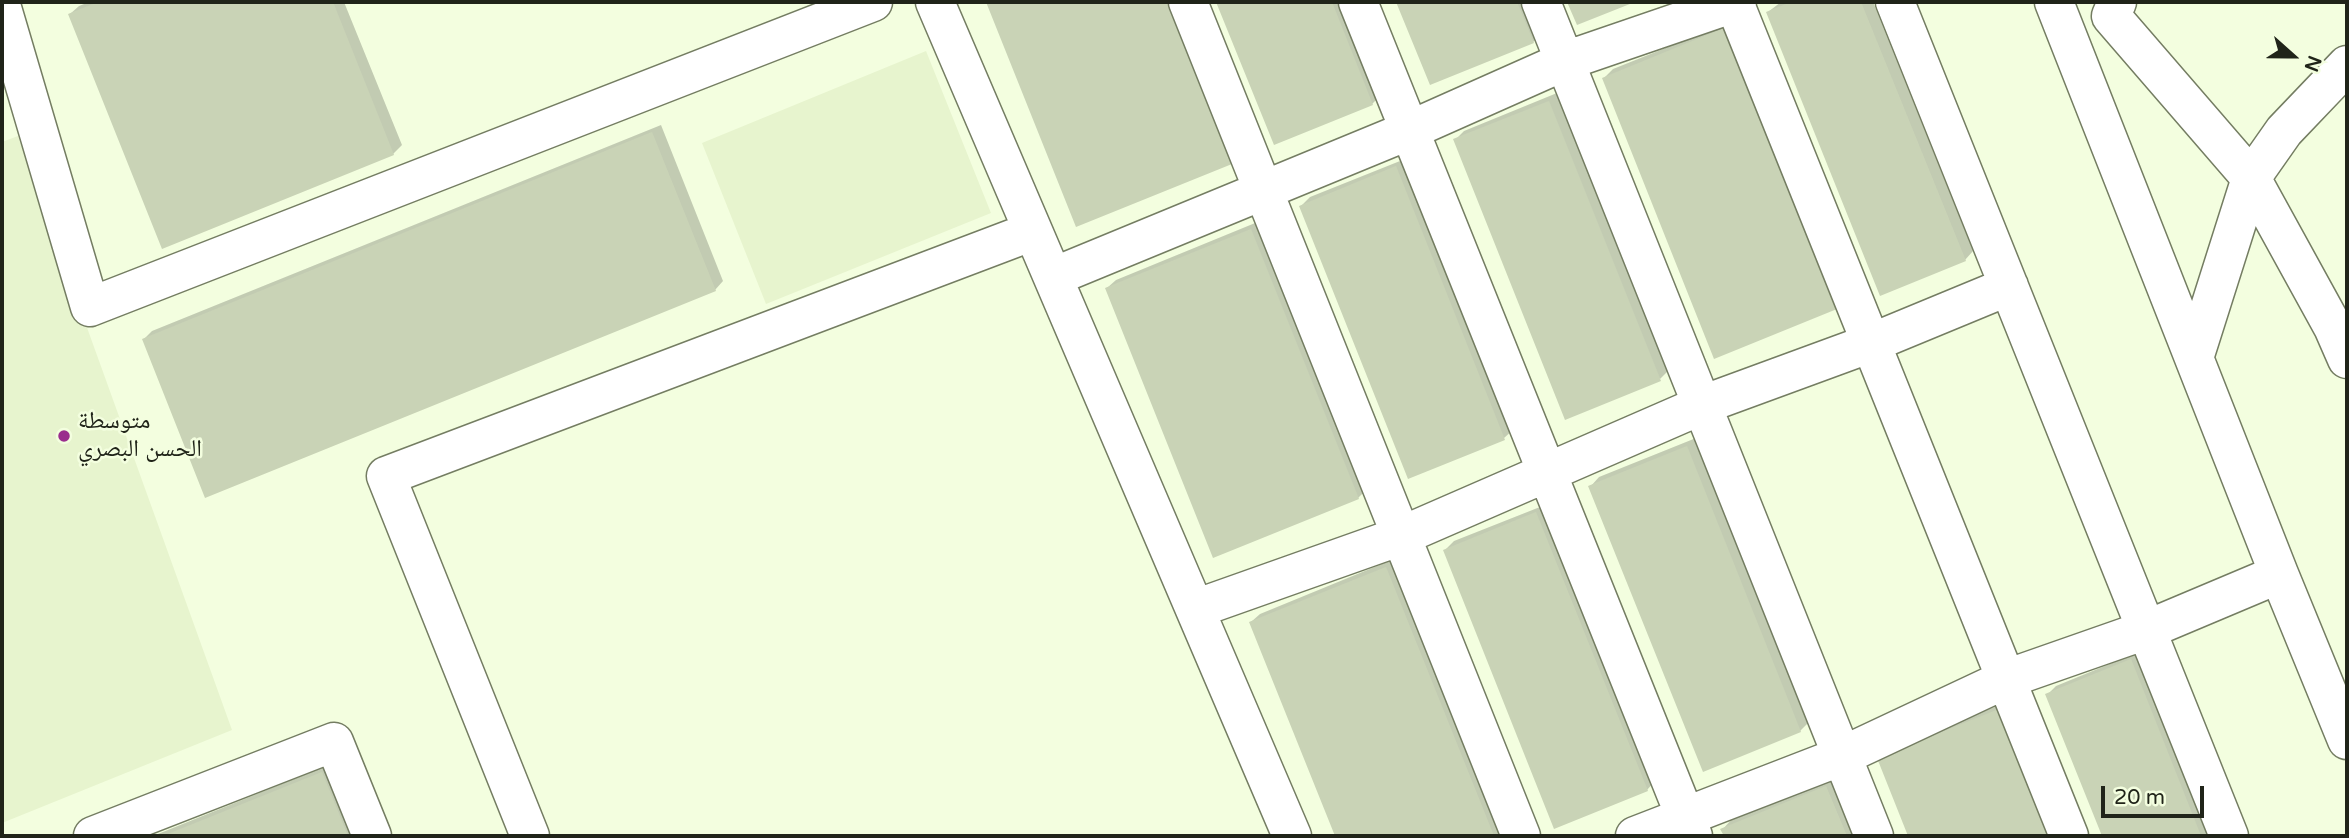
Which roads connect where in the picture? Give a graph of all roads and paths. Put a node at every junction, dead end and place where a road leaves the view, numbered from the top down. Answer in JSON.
{"nodes":[{"id":1,"x":873,"y":2,"type":"edge"},
{"id":2,"x":935,"y":2,"type":"edge"},
{"id":3,"x":1188,"y":2,"type":"edge"},
{"id":4,"x":1358,"y":2,"type":"edge"},
{"id":5,"x":1541,"y":2,"type":"edge"},
{"id":6,"x":1735,"y":2,"type":"edge"},
{"id":7,"x":1895,"y":2,"type":"edge"},
{"id":8,"x":2054,"y":2,"type":"edge"},
{"id":9,"x":2117,"y":2,"type":"edge"},
{"id":10,"x":3,"y":18,"type":"edge"},
{"id":11,"x":1565,"y":61,"type":"junction"},
{"id":12,"x":2347,"y":65,"type":"edge"},
{"id":13,"x":1410,"y":130,"type":"junction"},
{"id":14,"x":2251,"y":178,"type":"junction"},
{"id":15,"x":1263,"y":190,"type":"junction"},
{"id":16,"x":1033,"y":231,"type":"junction"},
{"id":17,"x":1053,"y":277,"type":"junction"},
{"id":18,"x":2008,"y":286,"type":"junction"},
{"id":19,"x":1871,"y":343,"type":"junction"},
{"id":20,"x":2194,"y":358,"type":"junction"},
{"id":21,"x":2347,"y":359,"type":"edge"},
{"id":22,"x":1702,"y":405,"type":"junction"},
{"id":23,"x":1547,"y":472,"type":"junction"},
{"id":24,"x":1401,"y":536,"type":"junction"},
{"id":25,"x":2279,"y":574,"type":"junction"},
{"id":26,"x":1195,"y":609,"type":"junction"},
{"id":27,"x":2146,"y":630,"type":"junction"},
{"id":28,"x":2006,"y":679,"type":"junction"},
{"id":29,"x":2347,"y":740,"type":"edge"},
{"id":30,"x":1842,"y":756,"type":"junction"},
{"id":31,"x":1689,"y":827,"type":"edge"},
{"id":32,"x":93,"y":836,"type":"edge"},
{"id":33,"x":372,"y":836,"type":"edge"},
{"id":34,"x":530,"y":836,"type":"edge"},
{"id":35,"x":1292,"y":836,"type":"edge"},
{"id":36,"x":1521,"y":836,"type":"edge"},
{"id":37,"x":1635,"y":836,"type":"edge"},
{"id":38,"x":1874,"y":836,"type":"edge"},
{"id":39,"x":2069,"y":836,"type":"edge"},
{"id":40,"x":2229,"y":836,"type":"edge"}],
"edges":[{"from":1,"to":10,"type":"street"},
{"from":2,"to":16,"type":"street"},
{"from":3,"to":15,"type":"street"},
{"from":4,"to":13,"type":"street"},
{"from":5,"to":11,"type":"street"},
{"from":6,"to":11,"type":"street"},
{"from":6,"to":19,"type":"street"},
{"from":7,"to":18,"type":"street"},
{"from":8,"to":20,"type":"street"},
{"from":9,"to":14,"type":"street"},
{"from":11,"to":13,"type":"street"},
{"from":11,"to":22,"type":"street"},
{"from":12,"to":14,"type":"street"},
{"from":13,"to":15,"type":"street"},
{"from":13,"to":23,"type":"street"},
{"from":14,"to":20,"type":"street"},
{"from":14,"to":21,"type":"street"},
{"from":15,"to":17,"type":"street"},
{"from":15,"to":24,"type":"street"},
{"from":16,"to":17,"type":"street"},
{"from":16,"to":34,"type":"street"},
{"from":17,"to":26,"type":"street"},
{"from":18,"to":19,"type":"street"},
{"from":18,"to":27,"type":"street"},
{"from":19,"to":22,"type":"street"},
{"from":19,"to":28,"type":"street"},
{"from":20,"to":25,"type":"street"},
{"from":22,"to":23,"type":"street"},
{"from":22,"to":30,"type":"street"},
{"from":23,"to":24,"type":"street"},
{"from":23,"to":31,"type":"street"},
{"from":24,"to":26,"type":"street"},
{"from":24,"to":36,"type":"street"},
{"from":25,"to":27,"type":"street"},
{"from":25,"to":29,"type":"street"},
{"from":26,"to":35,"type":"street"},
{"from":27,"to":28,"type":"street"},
{"from":27,"to":40,"type":"street"},
{"from":28,"to":30,"type":"street"},
{"from":28,"to":39,"type":"street"},
{"from":30,"to":31,"type":"street"},
{"from":30,"to":38,"type":"street"},
{"from":31,"to":37,"type":"street"},
{"from":32,"to":33,"type":"street"}]}
